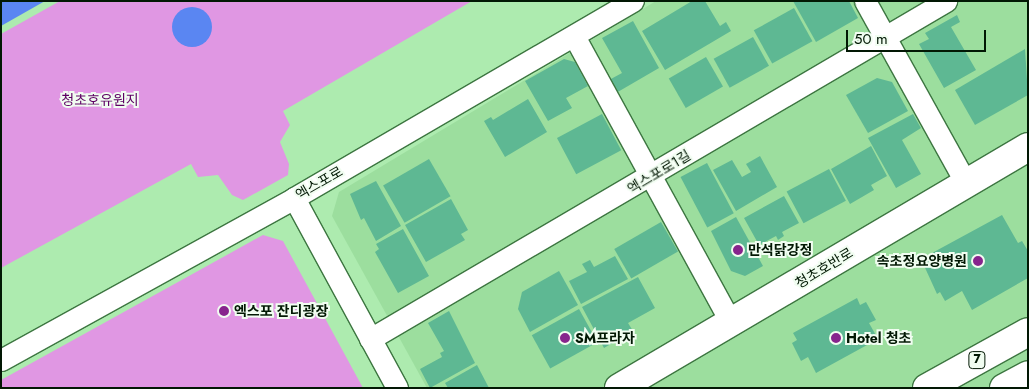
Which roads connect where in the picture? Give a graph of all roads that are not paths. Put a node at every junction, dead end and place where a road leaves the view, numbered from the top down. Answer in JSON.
{"nodes":[{"id":1,"x":633,"y":1,"type":"edge"},
{"id":2,"x":865,"y":1,"type":"edge"},
{"id":3,"x":946,"y":1,"type":"edge"},
{"id":4,"x":574,"y":36,"type":"junction"},
{"id":5,"x":886,"y":37,"type":"junction"},
{"id":6,"x":1028,"y":147,"type":"edge"},
{"id":7,"x":651,"y":177,"type":"junction"},
{"id":8,"x":966,"y":183,"type":"junction"},
{"id":9,"x":294,"y":198,"type":"junction"},
{"id":10,"x":731,"y":323,"type":"junction"},
{"id":11,"x":1028,"y":332,"type":"edge"},
{"id":12,"x":370,"y":339,"type":"junction"},
{"id":13,"x":1,"y":360,"type":"edge"},
{"id":14,"x":397,"y":388,"type":"edge"},
{"id":15,"x":619,"y":388,"type":"edge"},
{"id":16,"x":927,"y":388,"type":"edge"}],
"edges":[{"from":1,"to":4,"type":"street","name":"엑스포로"},
{"from":2,"to":5,"type":"street"},
{"from":3,"to":5,"type":"street","name":"엑스포로1길"},
{"from":4,"to":7,"type":"street"},
{"from":4,"to":9,"type":"street","name":"엑스포로"},
{"from":5,"to":7,"type":"street","name":"엑스포로1길"},
{"from":5,"to":8,"type":"street"},
{"from":6,"to":8,"type":"street","name":"청초호반로"},
{"from":7,"to":10,"type":"street"},
{"from":7,"to":12,"type":"street","name":"엑스포로1길"},
{"from":8,"to":10,"type":"street","name":"청초호반로"},
{"from":9,"to":12,"type":"street"},
{"from":9,"to":13,"type":"street","name":"엑스포로"},
{"from":10,"to":15,"type":"street","name":"청초호반로"},
{"from":11,"to":16,"type":"street","number":"7"},
{"from":12,"to":14,"type":"street"}]}
